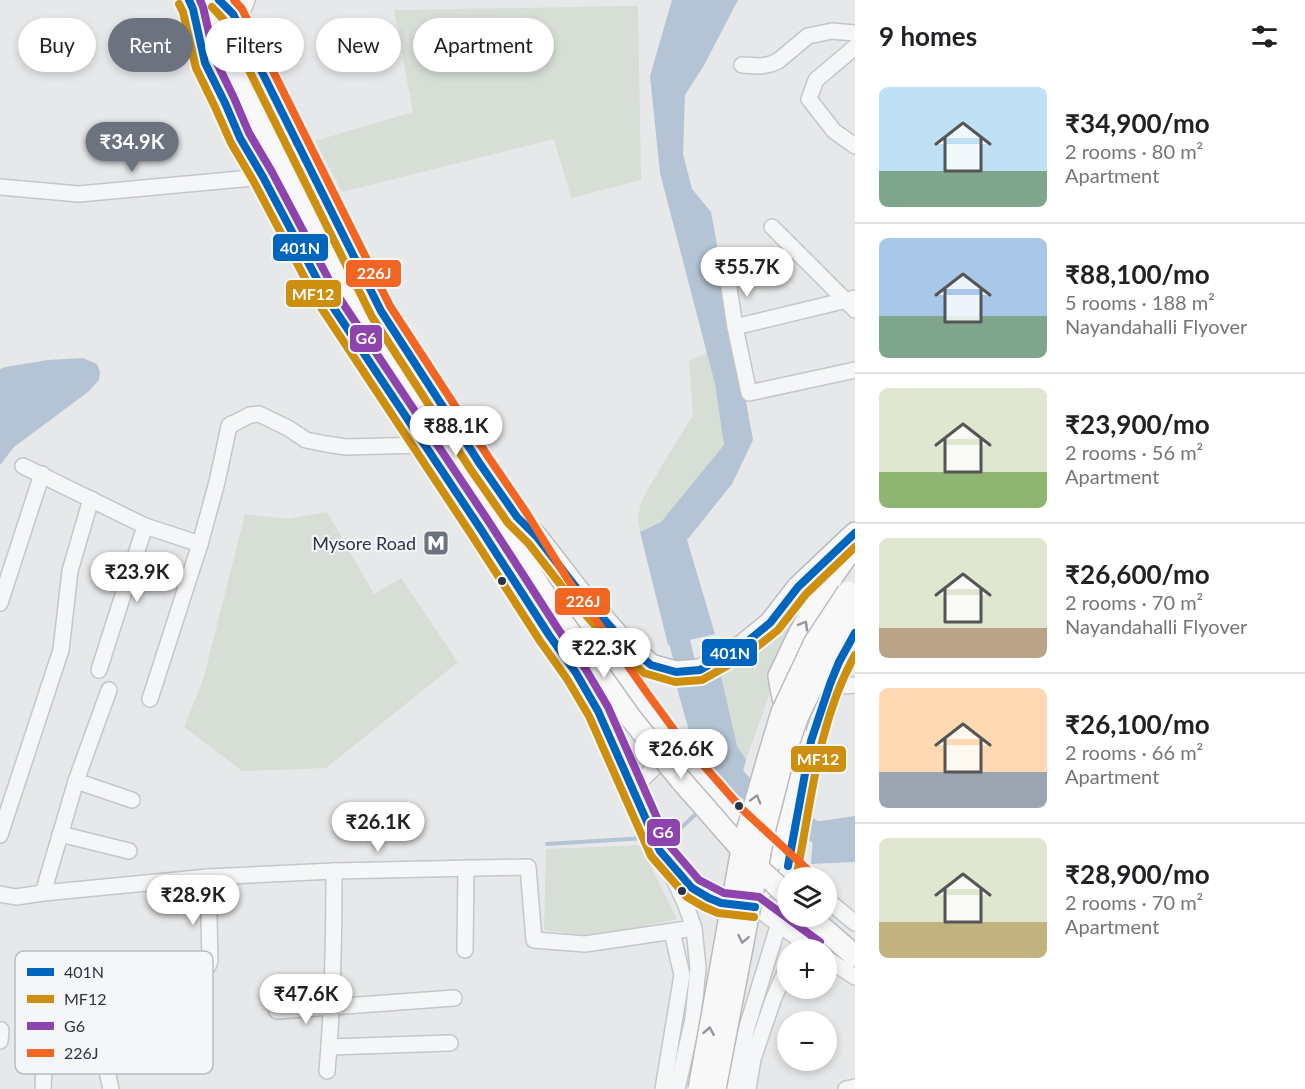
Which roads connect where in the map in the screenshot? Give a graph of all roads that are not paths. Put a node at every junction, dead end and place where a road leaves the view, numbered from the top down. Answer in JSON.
{"nodes":[{"id":1,"x":213,"y":0,"type":"edge"},
{"id":2,"x":219,"y":0,"type":"edge"},
{"id":3,"x":247,"y":0,"type":"edge"},
{"id":4,"x":191,"y":4,"type":"edge"},
{"id":5,"x":226,"y":18,"type":"edge"},
{"id":6,"x":232,"y":18,"type":"edge"},
{"id":7,"x":234,"y":18,"type":"edge"},
{"id":8,"x":855,"y":33,"type":"edge"},
{"id":9,"x":855,"y":47,"type":"edge"},
{"id":10,"x":742,"y":65,"type":"dead end"},
{"id":11,"x":252,"y":72,"type":"edge"},
{"id":12,"x":255,"y":72,"type":"edge"},
{"id":13,"x":855,"y":146,"type":"edge"},
{"id":14,"x":263,"y":177,"type":"junction"},
{"id":15,"x":0,"y":187,"type":"edge"},
{"id":16,"x":772,"y":227,"type":"dead end"},
{"id":17,"x":334,"y":258,"type":"junction"},
{"id":18,"x":727,"y":274,"type":"dead end"},
{"id":19,"x":852,"y":303,"type":"edge"},
{"id":20,"x":735,"y":327,"type":"junction"},
{"id":21,"x":855,"y":370,"type":"edge"},
{"id":22,"x":424,"y":445,"type":"junction"},
{"id":23,"x":23,"y":466,"type":"dead end"},
{"id":24,"x":42,"y":474,"type":"junction"},
{"id":25,"x":91,"y":499,"type":"junction"},
{"id":26,"x":517,"y":517,"type":"junction"},
{"id":27,"x":145,"y":526,"type":"junction"},
{"id":28,"x":855,"y":534,"type":"edge"},
{"id":29,"x":200,"y":544,"type":"junction"},
{"id":30,"x":855,"y":545,"type":"edge"},
{"id":31,"x":853,"y":594,"type":"edge"},
{"id":32,"x":0,"y":603,"type":"edge"},
{"id":33,"x":855,"y":633,"type":"edge"},
{"id":34,"x":784,"y":664,"type":"junction"},
{"id":35,"x":99,"y":670,"type":"dead end"},
{"id":36,"x":830,"y":684,"type":"junction"},
{"id":37,"x":855,"y":685,"type":"edge"},
{"id":38,"x":109,"y":690,"type":"dead end"},
{"id":39,"x":150,"y":699,"type":"dead end"},
{"id":40,"x":675,"y":749,"type":"junction"},
{"id":41,"x":76,"y":781,"type":"junction"},
{"id":42,"x":632,"y":789,"type":"junction"},
{"id":43,"x":795,"y":795,"type":"junction"},
{"id":44,"x":132,"y":800,"type":"dead end"},
{"id":45,"x":60,"y":834,"type":"junction"},
{"id":46,"x":0,"y":835,"type":"edge"},
{"id":47,"x":129,"y":851,"type":"dead end"},
{"id":48,"x":660,"y":851,"type":"junction"},
{"id":49,"x":784,"y":856,"type":"edge"},
{"id":50,"x":466,"y":868,"type":"junction"},
{"id":51,"x":334,"y":871,"type":"junction"},
{"id":52,"x":208,"y":877,"type":"junction"},
{"id":53,"x":777,"y":885,"type":"edge"},
{"id":54,"x":43,"y":893,"type":"junction"},
{"id":55,"x":0,"y":894,"type":"edge"},
{"id":56,"x":755,"y":907,"type":"junction"},
{"id":57,"x":837,"y":908,"type":"edge"},
{"id":58,"x":777,"y":922,"type":"edge"},
{"id":59,"x":855,"y":923,"type":"edge"},
{"id":60,"x":837,"y":926,"type":"edge"},
{"id":61,"x":778,"y":927,"type":"edge"},
{"id":62,"x":784,"y":927,"type":"edge"},
{"id":63,"x":822,"y":927,"type":"edge"},
{"id":64,"x":694,"y":928,"type":"junction"},
{"id":65,"x":672,"y":932,"type":"junction"},
{"id":66,"x":800,"y":939,"type":"edge"},
{"id":67,"x":855,"y":941,"type":"edge"},
{"id":68,"x":465,"y":950,"type":"dead end"},
{"id":69,"x":210,"y":951,"type":"edge"},
{"id":70,"x":855,"y":956,"type":"edge"},
{"id":71,"x":837,"y":965,"type":"edge"},
{"id":72,"x":777,"y":974,"type":"edge"},
{"id":73,"x":855,"y":976,"type":"edge"},
{"id":74,"x":777,"y":991,"type":"edge"},
{"id":75,"x":454,"y":998,"type":"dead end"},
{"id":76,"x":332,"y":1007,"type":"junction"},
{"id":77,"x":277,"y":1011,"type":"dead end"},
{"id":78,"x":747,"y":1027,"type":"junction"},
{"id":79,"x":450,"y":1043,"type":"dead end"},
{"id":80,"x":329,"y":1047,"type":"junction"},
{"id":81,"x":327,"y":1071,"type":"dead end"},
{"id":82,"x":44,"y":1074,"type":"edge"},
{"id":83,"x":108,"y":1074,"type":"edge"},
{"id":84,"x":855,"y":1087,"type":"edge"},
{"id":85,"x":43,"y":1089,"type":"edge"},
{"id":86,"x":111,"y":1089,"type":"edge"},
{"id":87,"x":663,"y":1089,"type":"edge"},
{"id":88,"x":677,"y":1089,"type":"edge"},
{"id":89,"x":699,"y":1089,"type":"edge"},
{"id":90,"x":715,"y":1089,"type":"edge"},
{"id":91,"x":733,"y":1089,"type":"edge"},
{"id":92,"x":748,"y":1089,"type":"edge"},
{"id":93,"x":846,"y":1089,"type":"edge"}],
"edges":[{"from":1,"to":5,"type":"highway"},
{"from":2,"to":6,"type":"street"},
{"from":3,"to":7,"type":"street"},
{"from":4,"to":14,"type":"street"},
{"from":4,"to":17,"type":"highway"},
{"from":8,"to":10,"type":"street"},
{"from":9,"to":13,"type":"street"},
{"from":11,"to":17,"type":"highway"},
{"from":12,"to":26,"type":"street"},
{"from":14,"to":15,"type":"street"},
{"from":14,"to":22,"type":"street"},
{"from":16,"to":19,"type":"street"},
{"from":17,"to":49,"type":"highway","bridge":true},
{"from":17,"to":53,"type":"highway","bridge":true},
{"from":18,"to":20,"type":"street"},
{"from":19,"to":20,"type":"street"},
{"from":20,"to":21,"type":"street"},
{"from":22,"to":29,"type":"street"},
{"from":22,"to":42,"type":"street"},
{"from":23,"to":24,"type":"street"},
{"from":24,"to":25,"type":"street"},
{"from":24,"to":32,"type":"street"},
{"from":25,"to":27,"type":"street"},
{"from":25,"to":46,"type":"street"},
{"from":26,"to":28,"type":"highway"},
{"from":26,"to":40,"type":"street"},
{"from":27,"to":29,"type":"street"},
{"from":27,"to":35,"type":"street"},
{"from":29,"to":39,"type":"street"},
{"from":34,"to":30,"type":"highway","one_way":true},
{"from":89,"to":31,"type":"highway","one_way":true,"bridge":true},
{"from":31,"to":90,"type":"highway","one_way":true,"bridge":true},
{"from":33,"to":36,"type":"street"},
{"from":34,"to":36,"type":"street"},
{"from":34,"to":43,"type":"highway"},
{"from":36,"to":37,"type":"street"},
{"from":36,"to":43,"type":"street"},
{"from":38,"to":41,"type":"street"},
{"from":40,"to":42,"type":"street"},
{"from":40,"to":49,"type":"street"},
{"from":41,"to":44,"type":"street"},
{"from":41,"to":45,"type":"street"},
{"from":42,"to":48,"type":"street"},
{"from":43,"to":49,"type":"highway"},
{"from":45,"to":47,"type":"street"},
{"from":45,"to":54,"type":"street"},
{"from":48,"to":56,"type":"street"},
{"from":48,"to":64,"type":"street"},
{"from":49,"to":56,"type":"highway"},
{"from":50,"to":51,"type":"street"},
{"from":50,"to":65,"type":"street"},
{"from":50,"to":68,"type":"street"},
{"from":51,"to":52,"type":"street"},
{"from":51,"to":76,"type":"street"},
{"from":52,"to":54,"type":"street"},
{"from":52,"to":69,"type":"street"},
{"from":54,"to":55,"type":"street"},
{"from":56,"to":58,"type":"street"},
{"from":57,"to":59,"type":"street"},
{"from":60,"to":67,"type":"highway"},
{"from":61,"to":78,"type":"street"},
{"from":62,"to":66,"type":"street"},
{"from":63,"to":70,"type":"highway"},
{"from":64,"to":65,"type":"street"},
{"from":64,"to":88,"type":"street"},
{"from":65,"to":87,"type":"street"},
{"from":71,"to":73,"type":"street"},
{"from":72,"to":78,"type":"street"},
{"from":74,"to":92,"type":"street"},
{"from":75,"to":76,"type":"street"},
{"from":76,"to":77,"type":"street"},
{"from":76,"to":80,"type":"street"},
{"from":78,"to":91,"type":"street"},
{"from":79,"to":80,"type":"street"},
{"from":80,"to":81,"type":"street"},
{"from":82,"to":85,"type":"street"},
{"from":83,"to":86,"type":"street"},
{"from":84,"to":93,"type":"street"}]}
